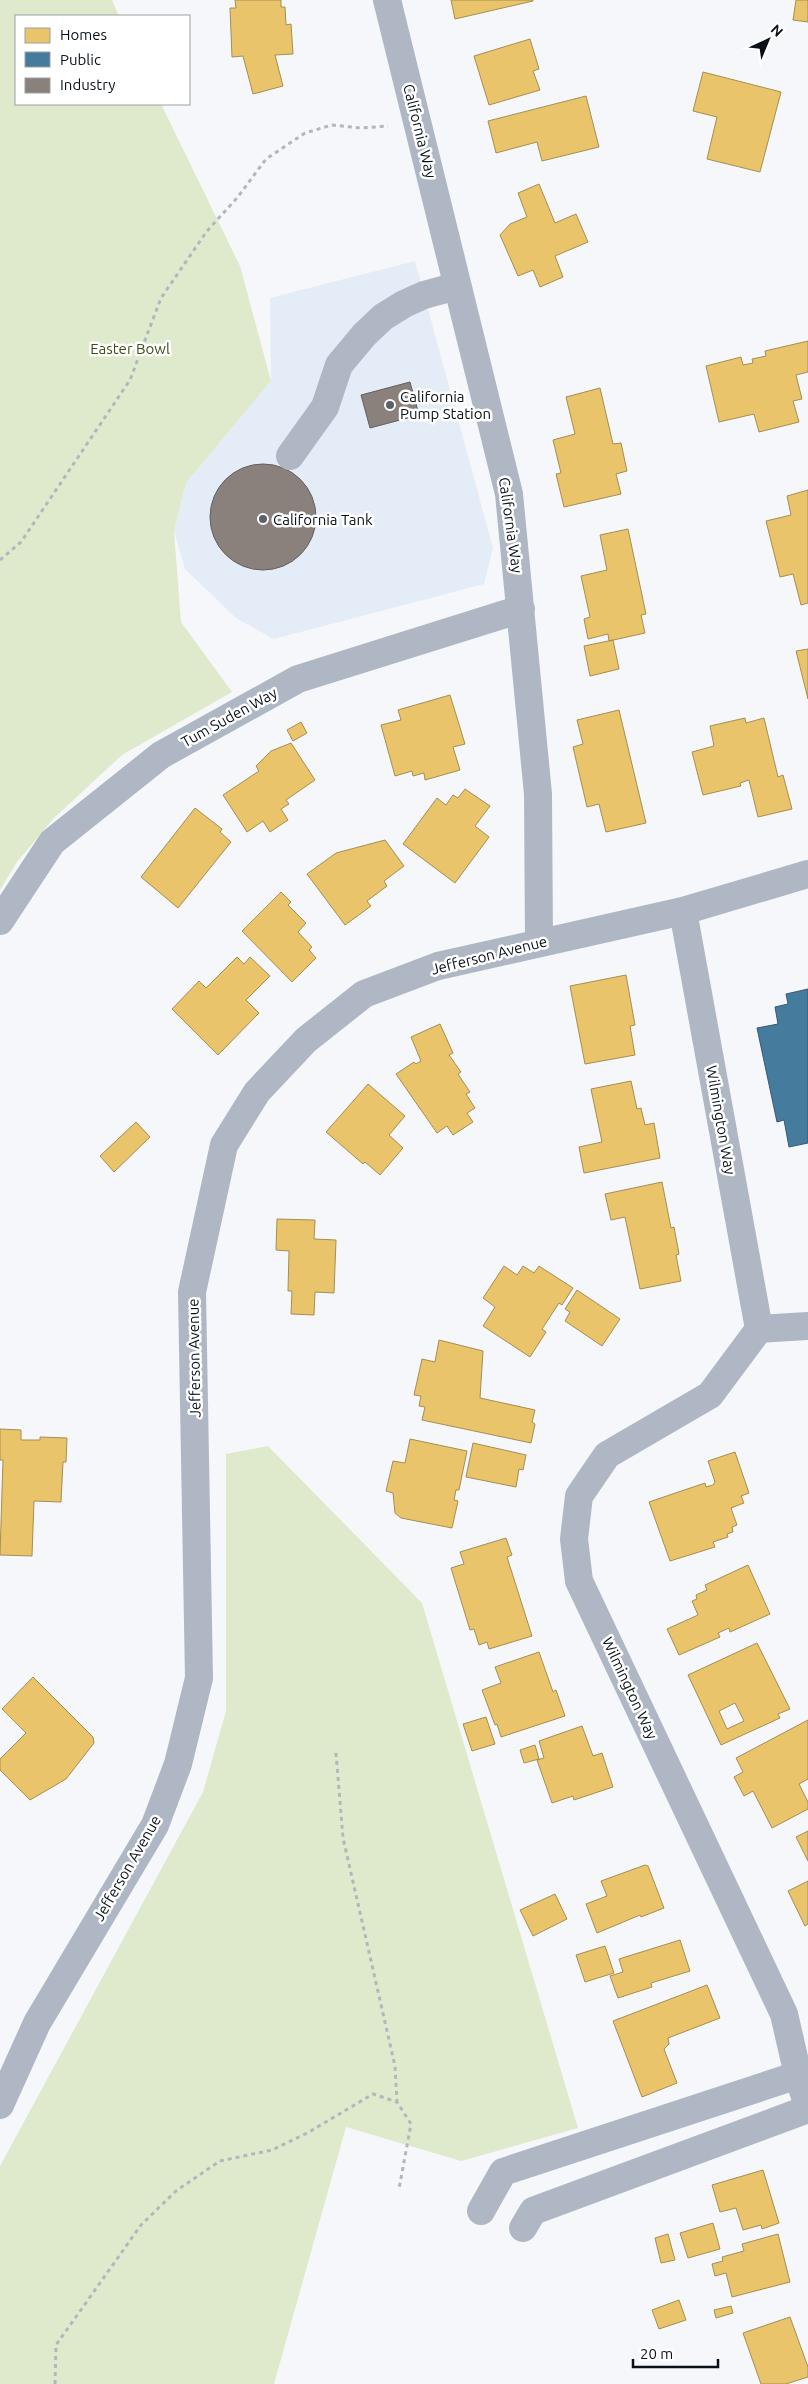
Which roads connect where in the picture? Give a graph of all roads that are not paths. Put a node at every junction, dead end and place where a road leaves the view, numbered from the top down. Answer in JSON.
{"nodes":[{"id":1,"x":387,"y":0,"type":"edge"},
{"id":2,"x":457,"y":286,"type":"junction"},
{"id":3,"x":290,"y":456,"type":"dead end"},
{"id":4,"x":521,"y":609,"type":"junction"},
{"id":5,"x":808,"y":874,"type":"edge"},
{"id":6,"x":683,"y":911,"type":"junction"},
{"id":7,"x":0,"y":921,"type":"edge"},
{"id":8,"x":539,"y":943,"type":"junction"},
{"id":9,"x":808,"y":1326,"type":"edge"},
{"id":10,"x":759,"y":1329,"type":"junction"},
{"id":11,"x":798,"y":2075,"type":"junction"},
{"id":12,"x":0,"y":2106,"type":"edge"},
{"id":13,"x":808,"y":2107,"type":"edge"},
{"id":14,"x":481,"y":2211,"type":"dead end"},
{"id":15,"x":523,"y":2228,"type":"dead end"}],
"edges":[{"from":1,"to":2,"type":"street","name":"California Way"},
{"from":2,"to":3,"type":"street"},
{"from":2,"to":4,"type":"street","name":"California Way"},
{"from":4,"to":7,"type":"street","name":"Tum Suden Way"},
{"from":4,"to":8,"type":"street","name":"California Way"},
{"from":5,"to":6,"type":"street","name":"Jefferson Avenue"},
{"from":6,"to":8,"type":"street","name":"Jefferson Avenue"},
{"from":6,"to":10,"type":"street","name":"Wilmington Way"},
{"from":8,"to":12,"type":"street","name":"Jefferson Avenue"},
{"from":9,"to":10,"type":"street"},
{"from":10,"to":11,"type":"street","name":"Wilmington Way"},
{"from":11,"to":13,"type":"street","name":"Wilmington Way"},
{"from":11,"to":14,"type":"street"},
{"from":13,"to":15,"type":"street"}]}
